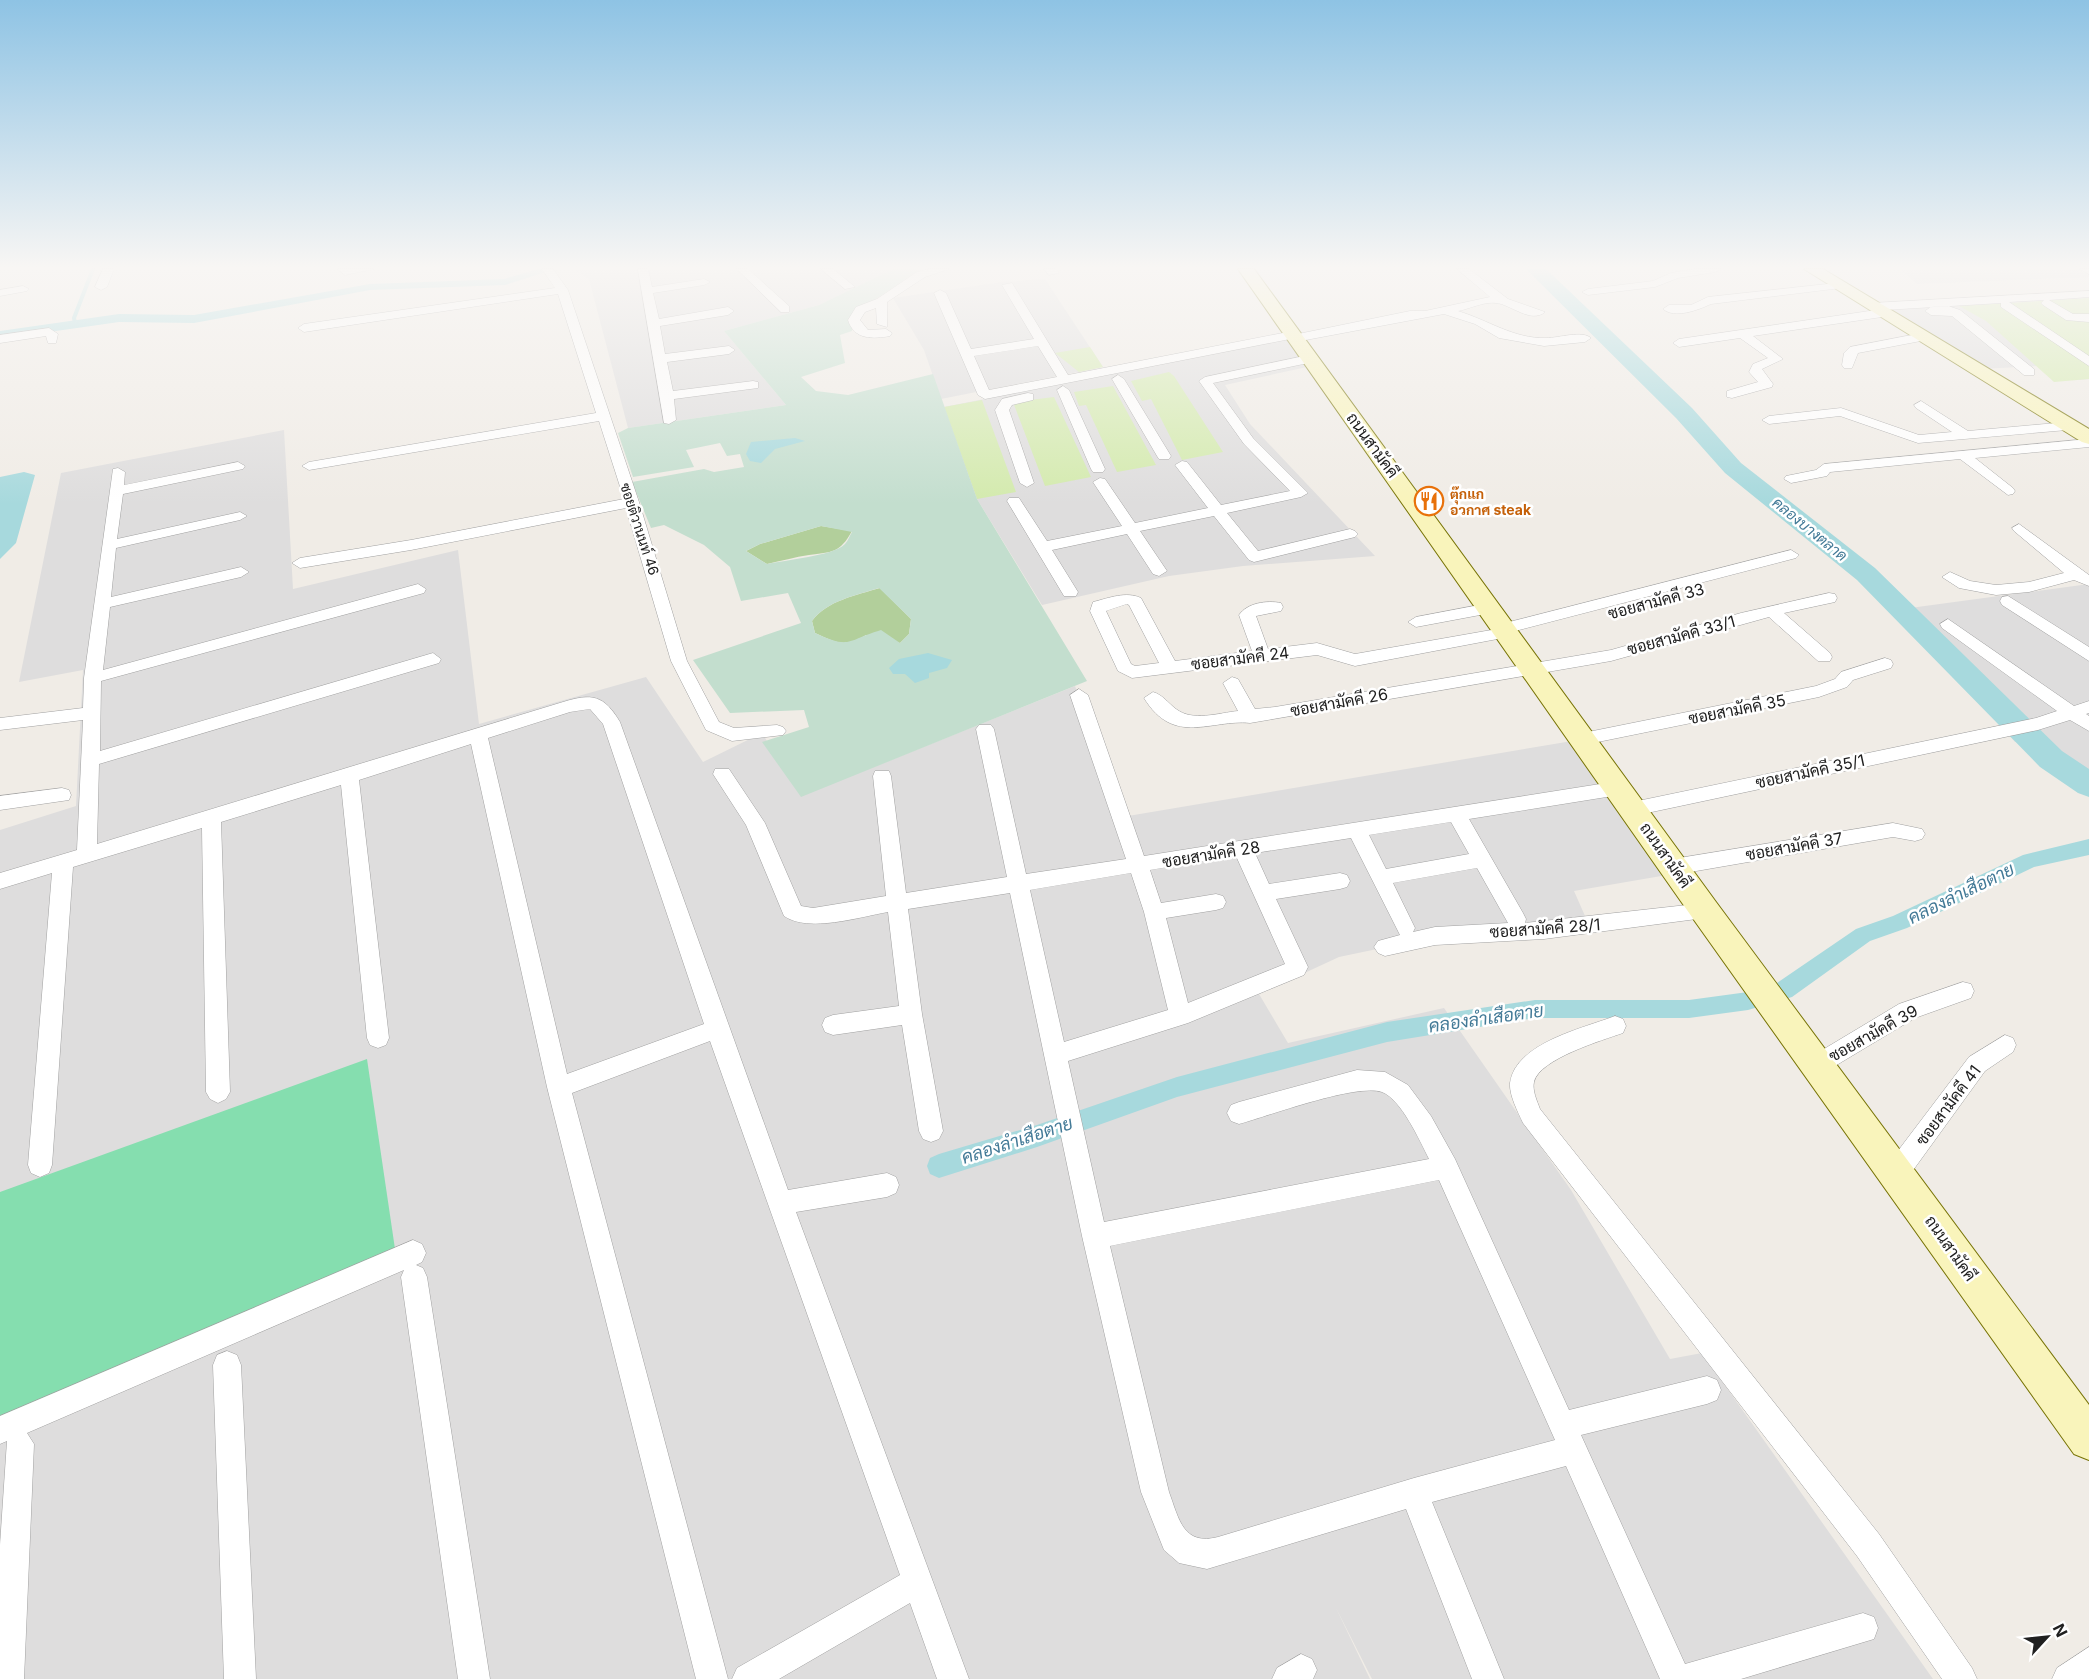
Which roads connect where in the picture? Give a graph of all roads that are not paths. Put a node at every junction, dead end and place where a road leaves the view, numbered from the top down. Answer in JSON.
{"nodes":[{"id":1,"x":581,"y":347,"type":"edge"},
{"id":2,"x":657,"y":347,"type":"edge"},
{"id":3,"x":964,"y":347,"type":"edge"},
{"id":4,"x":1005,"y":347,"type":"edge"},
{"id":5,"x":1045,"y":347,"type":"edge"},
{"id":6,"x":1279,"y":347,"type":"edge"},
{"id":7,"x":1282,"y":347,"type":"edge"},
{"id":8,"x":1290,"y":347,"type":"edge"},
{"id":9,"x":1301,"y":347,"type":"edge"},
{"id":10,"x":1761,"y":347,"type":"edge"},
{"id":11,"x":1868,"y":347,"type":"edge"},
{"id":12,"x":1939,"y":347,"type":"edge"},
{"id":13,"x":2000,"y":347,"type":"edge"},
{"id":14,"x":2067,"y":347,"type":"edge"},
{"id":15,"x":729,"y":350,"type":"dead end"},
{"id":16,"x":966,"y":353,"type":"junction"},
{"id":17,"x":659,"y":360,"type":"junction"},
{"id":18,"x":2089,"y":362,"type":"edge"},
{"id":19,"x":1848,"y":364,"type":"dead end"},
{"id":20,"x":2029,"y":372,"type":"dead end"},
{"id":21,"x":1118,"y":379,"type":"junction"},
{"id":22,"x":1063,"y":384,"type":"junction"},
{"id":23,"x":753,"y":385,"type":"dead end"},
{"id":24,"x":1732,"y":394,"type":"dead end"},
{"id":25,"x":667,"y":396,"type":"junction"},
{"id":26,"x":1921,"y":405,"type":"dead end"},
{"id":27,"x":603,"y":416,"type":"junction"},
{"id":28,"x":669,"y":420,"type":"dead end"},
{"id":29,"x":1769,"y":420,"type":"dead end"},
{"id":30,"x":2067,"y":426,"type":"junction"},
{"id":31,"x":1965,"y":435,"type":"junction"},
{"id":32,"x":2088,"y":438,"type":"edge"},
{"id":33,"x":1963,"y":455,"type":"junction"},
{"id":34,"x":1164,"y":456,"type":"dead end"},
{"id":35,"x":1182,"y":465,"type":"dead end"},
{"id":36,"x":238,"y":466,"type":"dead end"},
{"id":37,"x":309,"y":466,"type":"dead end"},
{"id":38,"x":118,"y":472,"type":"dead end"},
{"id":39,"x":1791,"y":479,"type":"dead end"},
{"id":40,"x":1027,"y":483,"type":"dead end"},
{"id":41,"x":117,"y":491,"type":"junction"},
{"id":42,"x":2008,"y":491,"type":"dead end"},
{"id":43,"x":1014,"y":501,"type":"dead end"},
{"id":44,"x":632,"y":502,"type":"junction"},
{"id":45,"x":1218,"y":510,"type":"junction"},
{"id":46,"x":240,"y":516,"type":"dead end"},
{"id":47,"x":1131,"y":528,"type":"junction"},
{"id":48,"x":2019,"y":528,"type":"dead end"},
{"id":49,"x":1350,"y":534,"type":"dead end"},
{"id":50,"x":110,"y":544,"type":"junction"},
{"id":51,"x":1042,"y":547,"type":"junction"},
{"id":52,"x":1794,"y":559,"type":"dead end"},
{"id":53,"x":300,"y":563,"type":"dead end"},
{"id":54,"x":1159,"y":571,"type":"dead end"},
{"id":55,"x":241,"y":572,"type":"dead end"},
{"id":56,"x":1950,"y":577,"type":"dead end"},
{"id":57,"x":2085,"y":587,"type":"edge"},
{"id":58,"x":418,"y":590,"type":"dead end"},
{"id":59,"x":1070,"y":592,"type":"dead end"},
{"id":60,"x":1829,"y":598,"type":"dead end"},
{"id":61,"x":2008,"y":601,"type":"dead end"},
{"id":62,"x":102,"y":604,"type":"junction"},
{"id":63,"x":1275,"y":608,"type":"dead end"},
{"id":64,"x":1491,"y":608,"type":"junction"},
{"id":65,"x":1772,"y":611,"type":"junction"},
{"id":66,"x":1416,"y":622,"type":"dead end"},
{"id":67,"x":1948,"y":624,"type":"dead end"},
{"id":68,"x":1509,"y":633,"type":"junction"},
{"id":69,"x":1262,"y":655,"type":"junction"},
{"id":70,"x":2089,"y":655,"type":"edge"},
{"id":71,"x":1824,"y":657,"type":"dead end"},
{"id":72,"x":433,"y":659,"type":"dead end"},
{"id":73,"x":1885,"y":664,"type":"dead end"},
{"id":74,"x":1170,"y":667,"type":"junction"},
{"id":75,"x":1532,"y":668,"type":"junction"},
{"id":76,"x":93,"y":678,"type":"junction"},
{"id":77,"x":1232,"y":682,"type":"dead end"},
{"id":78,"x":1079,"y":694,"type":"dead end"},
{"id":79,"x":1154,"y":698,"type":"dead end"},
{"id":80,"x":2081,"y":710,"type":"edge"},
{"id":81,"x":91,"y":713,"type":"junction"},
{"id":82,"x":1250,"y":717,"type":"junction"},
{"id":83,"x":0,"y":724,"type":"edge"},
{"id":84,"x":2089,"y":725,"type":"edge"},
{"id":85,"x":985,"y":729,"type":"dead end"},
{"id":86,"x":777,"y":731,"type":"dead end"},
{"id":87,"x":478,"y":736,"type":"junction"},
{"id":88,"x":1583,"y":739,"type":"junction"},
{"id":89,"x":90,"y":760,"type":"junction"},
{"id":90,"x":722,"y":774,"type":"dead end"},
{"id":91,"x":349,"y":776,"type":"junction"},
{"id":92,"x":882,"y":776,"type":"dead end"},
{"id":93,"x":1619,"y":788,"type":"junction"},
{"id":94,"x":62,"y":795,"type":"dead end"},
{"id":95,"x":0,"y":803,"type":"edge"},
{"id":96,"x":1633,"y":809,"type":"junction"},
{"id":97,"x":1457,"y":815,"type":"junction"},
{"id":98,"x":210,"y":818,"type":"junction"},
{"id":99,"x":1357,"y":831,"type":"junction"},
{"id":100,"x":1915,"y":834,"type":"dead end"},
{"id":101,"x":1243,"y":849,"type":"junction"},
{"id":102,"x":87,"y":855,"type":"junction"},
{"id":103,"x":1482,"y":859,"type":"junction"},
{"id":104,"x":63,"y":862,"type":"junction"},
{"id":105,"x":1138,"y":865,"type":"junction"},
{"id":106,"x":1673,"y":867,"type":"junction"},
{"id":107,"x":1380,"y":878,"type":"junction"},
{"id":108,"x":0,"y":881,"type":"edge"},
{"id":109,"x":1340,"y":881,"type":"dead end"},
{"id":110,"x":1019,"y":884,"type":"junction"},
{"id":111,"x":1263,"y":893,"type":"junction"},
{"id":112,"x":1216,"y":902,"type":"dead end"},
{"id":113,"x":897,"y":903,"type":"junction"},
{"id":114,"x":1705,"y":911,"type":"junction"},
{"id":115,"x":1154,"y":912,"type":"junction"},
{"id":116,"x":1516,"y":918,"type":"dead end"},
{"id":117,"x":1405,"y":927,"type":"dead end"},
{"id":118,"x":1385,"y":947,"type":"dead end"},
{"id":119,"x":1964,"y":991,"type":"dead end"},
{"id":120,"x":911,"y":1014,"type":"junction"},
{"id":121,"x":1180,"y":1016,"type":"junction"},
{"id":122,"x":833,"y":1025,"type":"dead end"},
{"id":123,"x":1615,"y":1026,"type":"dead end"},
{"id":124,"x":717,"y":1029,"type":"junction"},
{"id":125,"x":378,"y":1038,"type":"dead end"},
{"id":126,"x":2005,"y":1045,"type":"dead end"},
{"id":127,"x":1056,"y":1055,"type":"junction"},
{"id":128,"x":1817,"y":1065,"type":"junction"},
{"id":129,"x":559,"y":1087,"type":"junction"},
{"id":130,"x":218,"y":1092,"type":"dead end"},
{"id":131,"x":1239,"y":1113,"type":"dead end"},
{"id":132,"x":931,"y":1131,"type":"dead end"},
{"id":133,"x":40,"y":1165,"type":"dead end"},
{"id":134,"x":1446,"y":1167,"type":"junction"},
{"id":135,"x":1897,"y":1172,"type":"junction"},
{"id":136,"x":887,"y":1185,"type":"dead end"},
{"id":137,"x":780,"y":1203,"type":"junction"},
{"id":138,"x":1095,"y":1236,"type":"junction"},
{"id":139,"x":227,"y":1365,"type":"dead end"},
{"id":140,"x":1707,"y":1390,"type":"dead end"},
{"id":141,"x":10,"y":1437,"type":"edge"},
{"id":142,"x":1567,"y":1438,"type":"junction"},
{"id":143,"x":2089,"y":1439,"type":"edge"},
{"id":144,"x":1414,"y":1492,"type":"junction"},
{"id":145,"x":917,"y":1582,"type":"junction"},
{"id":146,"x":1863,"y":1628,"type":"dead end"},
{"id":147,"x":2089,"y":1663,"type":"edge"},
{"id":148,"x":8,"y":1679,"type":"edge"},
{"id":149,"x":240,"y":1679,"type":"edge"},
{"id":150,"x":474,"y":1679,"type":"edge"},
{"id":151,"x":712,"y":1679,"type":"edge"},
{"id":152,"x":748,"y":1679,"type":"edge"},
{"id":153,"x":953,"y":1679,"type":"edge"},
{"id":154,"x":1488,"y":1679,"type":"edge"},
{"id":155,"x":1676,"y":1679,"type":"edge"},
{"id":156,"x":1686,"y":1679,"type":"edge"},
{"id":157,"x":1961,"y":1679,"type":"edge"},
{"id":158,"x":2068,"y":1679,"type":"edge"}],
"edges":[{"from":1,"to":27,"type":"street","name":"ซอยติวานนท์ 46"},
{"from":2,"to":17,"type":"street"},
{"from":3,"to":16,"type":"street"},
{"from":4,"to":16,"type":"street"},
{"from":5,"to":22,"type":"street"},
{"from":6,"to":22,"type":"street"},
{"from":7,"to":21,"type":"street"},
{"from":8,"to":45,"type":"street"},
{"from":9,"to":64,"type":"main road","name":"ถนนสามัคคี"},
{"from":10,"to":24,"type":"street"},
{"from":11,"to":19,"type":"street"},
{"from":12,"to":30,"type":"main road"},
{"from":13,"to":20,"type":"street"},
{"from":14,"to":18,"type":"street"},
{"from":15,"to":17,"type":"street"},
{"from":16,"to":22,"type":"street"},
{"from":17,"to":25,"type":"street"},
{"from":21,"to":22,"type":"street"},
{"from":21,"to":34,"type":"street"},
{"from":22,"to":40,"type":"street"},
{"from":22,"to":47,"type":"street"},
{"from":23,"to":25,"type":"street"},
{"from":25,"to":28,"type":"street"},
{"from":26,"to":31,"type":"street"},
{"from":27,"to":37,"type":"street"},
{"from":27,"to":44,"type":"street","name":"ซอยติวานนท์ 46"},
{"from":29,"to":31,"type":"street"},
{"from":30,"to":31,"type":"street"},
{"from":30,"to":32,"type":"main road"},
{"from":32,"to":33,"type":"street"},
{"from":33,"to":39,"type":"street"},
{"from":33,"to":42,"type":"street"},
{"from":35,"to":45,"type":"street"},
{"from":36,"to":41,"type":"street"},
{"from":38,"to":41,"type":"street"},
{"from":41,"to":50,"type":"street"},
{"from":43,"to":51,"type":"street"},
{"from":44,"to":53,"type":"street"},
{"from":44,"to":86,"type":"street","name":"ซอยติวานนท์ 46"},
{"from":45,"to":47,"type":"street"},
{"from":45,"to":49,"type":"street"},
{"from":46,"to":50,"type":"street"},
{"from":47,"to":51,"type":"street"},
{"from":47,"to":54,"type":"street"},
{"from":48,"to":57,"type":"street"},
{"from":50,"to":62,"type":"street"},
{"from":51,"to":59,"type":"street"},
{"from":52,"to":68,"type":"street","name":"ซอยสามัคคี 33"},
{"from":55,"to":62,"type":"street"},
{"from":56,"to":57,"type":"street"},
{"from":58,"to":76,"type":"street"},
{"from":60,"to":65,"type":"street","name":"ซอยสามัคคี 33/1"},
{"from":61,"to":70,"type":"street"},
{"from":62,"to":76,"type":"street"},
{"from":63,"to":69,"type":"street"},
{"from":64,"to":66,"type":"street"},
{"from":64,"to":68,"type":"main road","name":"ถนนสามัคคี"},
{"from":65,"to":71,"type":"street"},
{"from":65,"to":75,"type":"street","name":"ซอยสามัคคี 33/1"},
{"from":67,"to":80,"type":"street"},
{"from":68,"to":69,"type":"street","name":"ซอยสามัคคี 24"},
{"from":68,"to":75,"type":"main road","name":"ถนนสามัคคี"},
{"from":69,"to":74,"type":"street","name":"ซอยสามัคคี 24"},
{"from":72,"to":89,"type":"street"},
{"from":73,"to":88,"type":"street","name":"ซอยสามัคคี 35"},
{"from":74,"to":74,"type":"street","name":"ซอยสามัคคี 24"},
{"from":75,"to":82,"type":"street","name":"ซอยสามัคคี 26"},
{"from":75,"to":88,"type":"main road","name":"ถนนสามัคคี"},
{"from":76,"to":81,"type":"street"},
{"from":77,"to":82,"type":"street"},
{"from":78,"to":105,"type":"street"},
{"from":79,"to":82,"type":"street","name":"ซอยสามัคคี 26"},
{"from":80,"to":84,"type":"street"},
{"from":80,"to":96,"type":"street","name":"ซอยสามัคคี 35/1"},
{"from":81,"to":83,"type":"street"},
{"from":81,"to":89,"type":"street"},
{"from":85,"to":110,"type":"street"},
{"from":87,"to":91,"type":"street"},
{"from":87,"to":124,"type":"street"},
{"from":87,"to":129,"type":"street"},
{"from":88,"to":93,"type":"main road","name":"ถนนสามัคคี"},
{"from":89,"to":102,"type":"street"},
{"from":90,"to":113,"type":"street","name":"ซอยสามัคคี 28"},
{"from":91,"to":98,"type":"street"},
{"from":91,"to":125,"type":"street"},
{"from":92,"to":113,"type":"street"},
{"from":93,"to":96,"type":"main road","name":"ถนนสามัคคี"},
{"from":93,"to":97,"type":"street","name":"ซอยสามัคคี 28"},
{"from":94,"to":95,"type":"street"},
{"from":96,"to":106,"type":"main road","name":"ถนนสามัคคี"},
{"from":97,"to":99,"type":"street","name":"ซอยสามัคคี 28"},
{"from":97,"to":103,"type":"street"},
{"from":98,"to":102,"type":"street"},
{"from":98,"to":130,"type":"street"},
{"from":99,"to":101,"type":"street","name":"ซอยสามัคคี 28"},
{"from":99,"to":107,"type":"street"},
{"from":100,"to":106,"type":"street","name":"ซอยสามัคคี 37"},
{"from":101,"to":105,"type":"street","name":"ซอยสามัคคี 28"},
{"from":101,"to":111,"type":"street"},
{"from":102,"to":104,"type":"street"},
{"from":103,"to":107,"type":"street"},
{"from":103,"to":116,"type":"street"},
{"from":104,"to":108,"type":"street"},
{"from":104,"to":133,"type":"street"},
{"from":105,"to":110,"type":"street","name":"ซอยสามัคคี 28"},
{"from":105,"to":115,"type":"street"},
{"from":106,"to":114,"type":"main road","name":"ถนนสามัคคี"},
{"from":107,"to":117,"type":"street"},
{"from":109,"to":111,"type":"street"},
{"from":110,"to":113,"type":"street","name":"ซอยสามัคคี 28"},
{"from":110,"to":127,"type":"street"},
{"from":111,"to":121,"type":"street"},
{"from":112,"to":115,"type":"street"},
{"from":113,"to":120,"type":"street"},
{"from":114,"to":118,"type":"street","name":"ซอยสามัคคี 28/1"},
{"from":114,"to":128,"type":"main road","name":"ถนนสามัคคี"},
{"from":115,"to":121,"type":"street"},
{"from":119,"to":128,"type":"street","name":"ซอยสามัคคี 39"},
{"from":120,"to":122,"type":"street"},
{"from":120,"to":132,"type":"street"},
{"from":121,"to":127,"type":"street"},
{"from":123,"to":157,"type":"street"},
{"from":124,"to":129,"type":"street"},
{"from":124,"to":137,"type":"street"},
{"from":126,"to":135,"type":"street","name":"ซอยสามัคคี 41"},
{"from":127,"to":138,"type":"street"},
{"from":128,"to":135,"type":"main road","name":"ถนนสามัคคี"},
{"from":129,"to":151,"type":"street"},
{"from":131,"to":134,"type":"street"},
{"from":134,"to":138,"type":"street"},
{"from":134,"to":142,"type":"street"},
{"from":135,"to":143,"type":"main road","name":"ถนนสามัคคี"},
{"from":136,"to":137,"type":"street"},
{"from":137,"to":145,"type":"street"},
{"from":138,"to":144,"type":"street"},
{"from":139,"to":149,"type":"street"},
{"from":140,"to":142,"type":"street"},
{"from":141,"to":148,"type":"street"},
{"from":141,"to":150,"type":"street"},
{"from":142,"to":144,"type":"street"},
{"from":142,"to":155,"type":"street"},
{"from":144,"to":154,"type":"street"},
{"from":145,"to":152,"type":"street"},
{"from":145,"to":153,"type":"street"},
{"from":146,"to":156,"type":"street"},
{"from":147,"to":158,"type":"street"}]}
